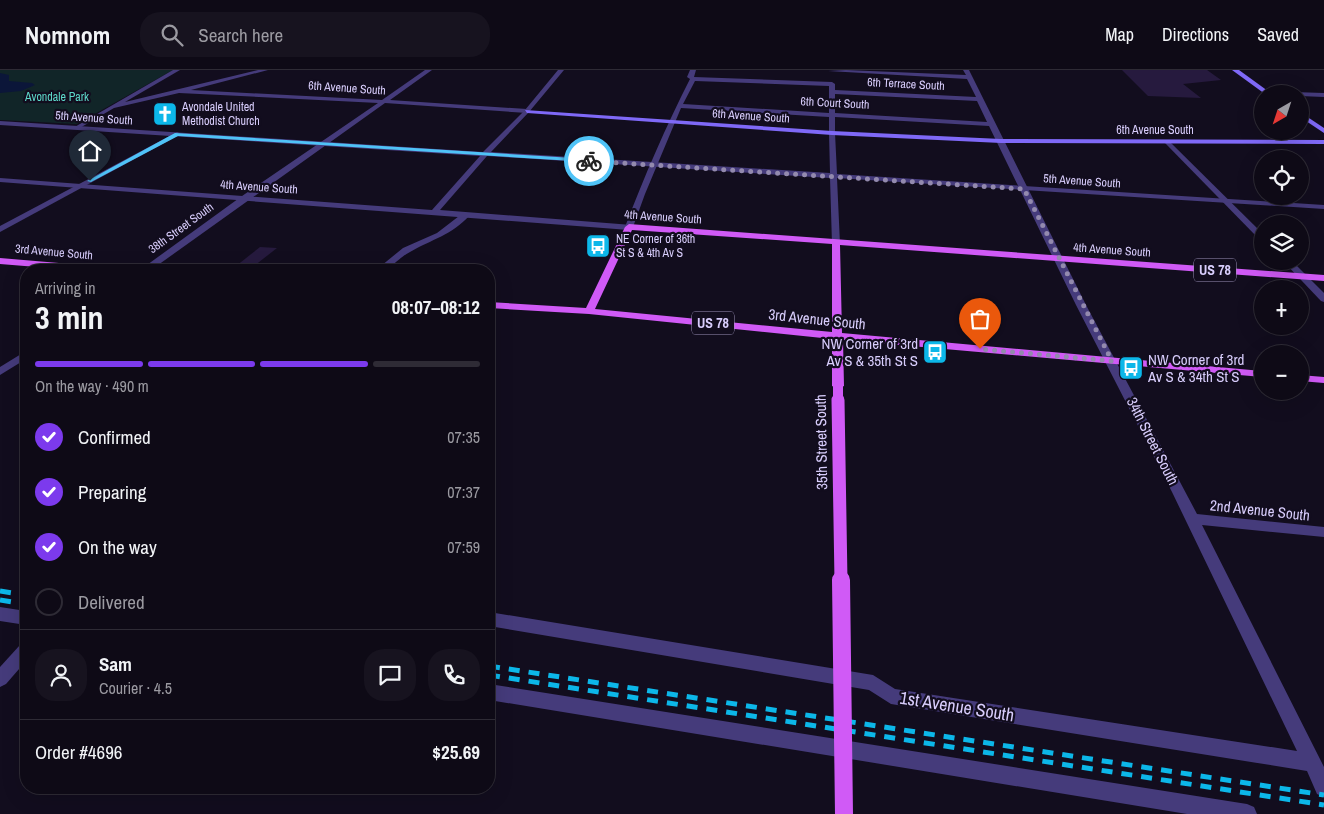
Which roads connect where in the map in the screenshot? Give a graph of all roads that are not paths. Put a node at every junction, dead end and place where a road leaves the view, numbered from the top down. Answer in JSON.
{"nodes":[{"id":1,"x":177,"y":70,"type":"edge"},
{"id":2,"x":265,"y":70,"type":"edge"},
{"id":3,"x":429,"y":70,"type":"edge"},
{"id":4,"x":561,"y":70,"type":"edge"},
{"id":5,"x":694,"y":70,"type":"edge"},
{"id":6,"x":831,"y":70,"type":"edge"},
{"id":7,"x":966,"y":70,"type":"edge"},
{"id":8,"x":1235,"y":70,"type":"edge"},
{"id":9,"x":969,"y":77,"type":"junction"},
{"id":10,"x":693,"y":78,"type":"junction"},
{"id":11,"x":832,"y":84,"type":"junction"},
{"id":12,"x":1257,"y":85,"type":"edge"},
{"id":13,"x":178,"y":91,"type":"junction"},
{"id":14,"x":832,"y":92,"type":"junction"},
{"id":15,"x":1309,"y":94,"type":"edge"},
{"id":16,"x":1324,"y":95,"type":"edge"},
{"id":17,"x":980,"y":99,"type":"junction"},
{"id":18,"x":384,"y":102,"type":"junction"},
{"id":19,"x":678,"y":106,"type":"junction"},
{"id":20,"x":113,"y":107,"type":"junction"},
{"id":21,"x":526,"y":111,"type":"junction"},
{"id":22,"x":832,"y":114,"type":"junction"},
{"id":23,"x":1309,"y":120,"type":"edge"},
{"id":24,"x":671,"y":122,"type":"junction"},
{"id":25,"x":0,"y":123,"type":"edge"},
{"id":26,"x":990,"y":124,"type":"junction"},
{"id":27,"x":76,"y":128,"type":"junction"},
{"id":28,"x":1324,"y":131,"type":"edge"},
{"id":29,"x":832,"y":133,"type":"junction"},
{"id":30,"x":177,"y":134,"type":"junction"},
{"id":31,"x":1001,"y":141,"type":"junction"},
{"id":32,"x":1167,"y":142,"type":"junction"},
{"id":33,"x":1324,"y":142,"type":"edge"},
{"id":34,"x":323,"y":143,"type":"junction"},
{"id":35,"x":485,"y":154,"type":"junction"},
{"id":36,"x":655,"y":165,"type":"junction"},
{"id":37,"x":835,"y":176,"type":"junction"},
{"id":38,"x":0,"y":180,"type":"edge"},
{"id":39,"x":80,"y":186,"type":"junction"},
{"id":40,"x":1024,"y":189,"type":"junction"},
{"id":41,"x":244,"y":198,"type":"junction"},
{"id":42,"x":1227,"y":202,"type":"junction"},
{"id":43,"x":1324,"y":207,"type":"edge"},
{"id":44,"x":434,"y":212,"type":"junction"},
{"id":45,"x":466,"y":215,"type":"junction"},
{"id":46,"x":629,"y":227,"type":"junction"},
{"id":47,"x":0,"y":229,"type":"edge"},
{"id":48,"x":1254,"y":229,"type":"edge"},
{"id":49,"x":836,"y":244,"type":"junction"},
{"id":50,"x":1060,"y":259,"type":"junction"},
{"id":51,"x":0,"y":260,"type":"edge"},
{"id":52,"x":42,"y":264,"type":"edge"},
{"id":53,"x":154,"y":264,"type":"edge"},
{"id":54,"x":388,"y":264,"type":"edge"},
{"id":55,"x":1295,"y":270,"type":"edge"},
{"id":56,"x":1302,"y":277,"type":"junction"},
{"id":57,"x":1324,"y":278,"type":"edge"},
{"id":58,"x":1324,"y":299,"type":"edge"},
{"id":59,"x":495,"y":305,"type":"edge"},
{"id":60,"x":589,"y":311,"type":"junction"},
{"id":61,"x":837,"y":336,"type":"junction"},
{"id":62,"x":20,"y":358,"type":"edge"},
{"id":63,"x":1112,"y":361,"type":"junction"},
{"id":64,"x":0,"y":372,"type":"edge"},
{"id":65,"x":1254,"y":373,"type":"edge"},
{"id":66,"x":1309,"y":379,"type":"edge"},
{"id":67,"x":1324,"y":380,"type":"edge"},
{"id":68,"x":1192,"y":519,"type":"junction"},
{"id":69,"x":1324,"y":532,"type":"edge"},
{"id":70,"x":0,"y":614,"type":"edge"},
{"id":71,"x":20,"y":617,"type":"edge"},
{"id":72,"x":495,"y":620,"type":"edge"},
{"id":73,"x":20,"y":657,"type":"edge"},
{"id":74,"x":0,"y":679,"type":"edge"},
{"id":75,"x":495,"y":693,"type":"edge"},
{"id":76,"x":1312,"y":763,"type":"junction"},
{"id":77,"x":1324,"y":787,"type":"edge"},
{"id":78,"x":844,"y":814,"type":"edge"},
{"id":79,"x":1247,"y":814,"type":"edge"}],
"edges":[{"from":1,"to":20,"type":"street"},
{"from":2,"to":13,"type":"street"},
{"from":3,"to":18,"type":"street","name":"38th Street South"},
{"from":4,"to":21,"type":"street"},
{"from":5,"to":10,"type":"street"},
{"from":6,"to":9,"type":"street"},
{"from":6,"to":11,"type":"street","name":"35th Street South"},
{"from":7,"to":9,"type":"street","name":"34th Street South"},
{"from":8,"to":12,"type":"main road"},
{"from":9,"to":17,"type":"street","name":"34th Street South"},
{"from":10,"to":11,"type":"street"},
{"from":10,"to":19,"type":"street"},
{"from":11,"to":14,"type":"street","name":"35th Street South"},
{"from":13,"to":18,"type":"street","name":"6th Avenue South"},
{"from":13,"to":20,"type":"street"},
{"from":14,"to":17,"type":"street","name":"6th Terrace South"},
{"from":14,"to":22,"type":"street","name":"35th Street South"},
{"from":15,"to":16,"type":"street"},
{"from":17,"to":26,"type":"street","name":"34th Street South"},
{"from":18,"to":21,"type":"street","name":"6th Avenue South"},
{"from":18,"to":34,"type":"street","name":"38th Street South"},
{"from":19,"to":22,"type":"street","name":"6th Court South"},
{"from":19,"to":24,"type":"street"},
{"from":20,"to":27,"type":"street"},
{"from":21,"to":24,"type":"main road","name":"6th Avenue South"},
{"from":21,"to":35,"type":"street"},
{"from":22,"to":26,"type":"street","name":"6th Court South"},
{"from":22,"to":29,"type":"street","name":"35th Street South"},
{"from":23,"to":28,"type":"main road"},
{"from":24,"to":29,"type":"main road","name":"6th Avenue South"},
{"from":24,"to":36,"type":"street"},
{"from":25,"to":27,"type":"street","name":"5th Avenue South"},
{"from":26,"to":31,"type":"street","name":"34th Street South"},
{"from":27,"to":30,"type":"street","name":"5th Avenue South"},
{"from":29,"to":31,"type":"main road","name":"6th Avenue South"},
{"from":29,"to":37,"type":"street","name":"35th Street South"},
{"from":30,"to":34,"type":"street","name":"5th Avenue South"},
{"from":30,"to":39,"type":"street"},
{"from":31,"to":32,"type":"main road","name":"6th Avenue South"},
{"from":31,"to":40,"type":"street","name":"34th Street South"},
{"from":32,"to":33,"type":"main road","name":"6th Avenue South"},
{"from":32,"to":42,"type":"street"},
{"from":34,"to":35,"type":"street","name":"5th Avenue South"},
{"from":34,"to":41,"type":"street","name":"38th Street South"},
{"from":35,"to":36,"type":"street","name":"5th Avenue South"},
{"from":35,"to":44,"type":"street"},
{"from":36,"to":37,"type":"street","name":"5th Avenue South"},
{"from":36,"to":46,"type":"street"},
{"from":37,"to":40,"type":"street","name":"5th Avenue South"},
{"from":37,"to":49,"type":"street","name":"35th Street South"},
{"from":38,"to":39,"type":"street","name":"4th Avenue South"},
{"from":39,"to":41,"type":"street","name":"4th Avenue South"},
{"from":39,"to":47,"type":"street"},
{"from":40,"to":42,"type":"street","name":"5th Avenue South"},
{"from":40,"to":50,"type":"street","name":"34th Street South"},
{"from":41,"to":44,"type":"street","name":"4th Avenue South"},
{"from":41,"to":53,"type":"street","name":"38th Street South"},
{"from":42,"to":43,"type":"street","name":"5th Avenue South"},
{"from":42,"to":48,"type":"street"},
{"from":44,"to":45,"type":"street","name":"4th Avenue South"},
{"from":45,"to":46,"type":"street","name":"4th Avenue South"},
{"from":45,"to":54,"type":"street"},
{"from":46,"to":49,"type":"main road","name":"4th Avenue South","number":"US 78"},
{"from":46,"to":60,"type":"main road"},
{"from":49,"to":50,"type":"main road","name":"4th Avenue South","number":"US 78"},
{"from":49,"to":61,"type":"main road","name":"35th Street South"},
{"from":50,"to":56,"type":"main road","name":"4th Avenue South","number":"US 78"},
{"from":50,"to":63,"type":"street","name":"34th Street South"},
{"from":51,"to":52,"type":"main road","name":"3rd Avenue South"},
{"from":55,"to":56,"type":"street"},
{"from":56,"to":57,"type":"main road","name":"4th Avenue South","number":"US 78"},
{"from":56,"to":58,"type":"street"},
{"from":59,"to":60,"type":"main road","name":"3rd Avenue South","number":"US 78"},
{"from":60,"to":61,"type":"main road","name":"3rd Avenue South","number":"US 78"},
{"from":61,"to":63,"type":"main road","name":"3rd Avenue South","number":"US 78"},
{"from":61,"to":78,"type":"main road","name":"35th Street South","bridge":true},
{"from":62,"to":64,"type":"street"},
{"from":63,"to":65,"type":"main road","name":"3rd Avenue South","number":"US 78"},
{"from":63,"to":68,"type":"street","name":"34th Street South"},
{"from":66,"to":67,"type":"main road"},
{"from":68,"to":69,"type":"street","name":"2nd Avenue South"},
{"from":68,"to":76,"type":"street","name":"34th Street South"},
{"from":70,"to":71,"type":"street"},
{"from":72,"to":76,"type":"street","name":"1st Avenue South"},
{"from":73,"to":74,"type":"street"},
{"from":75,"to":79,"type":"street"},
{"from":76,"to":77,"type":"street","name":"34th Street South"}]}
